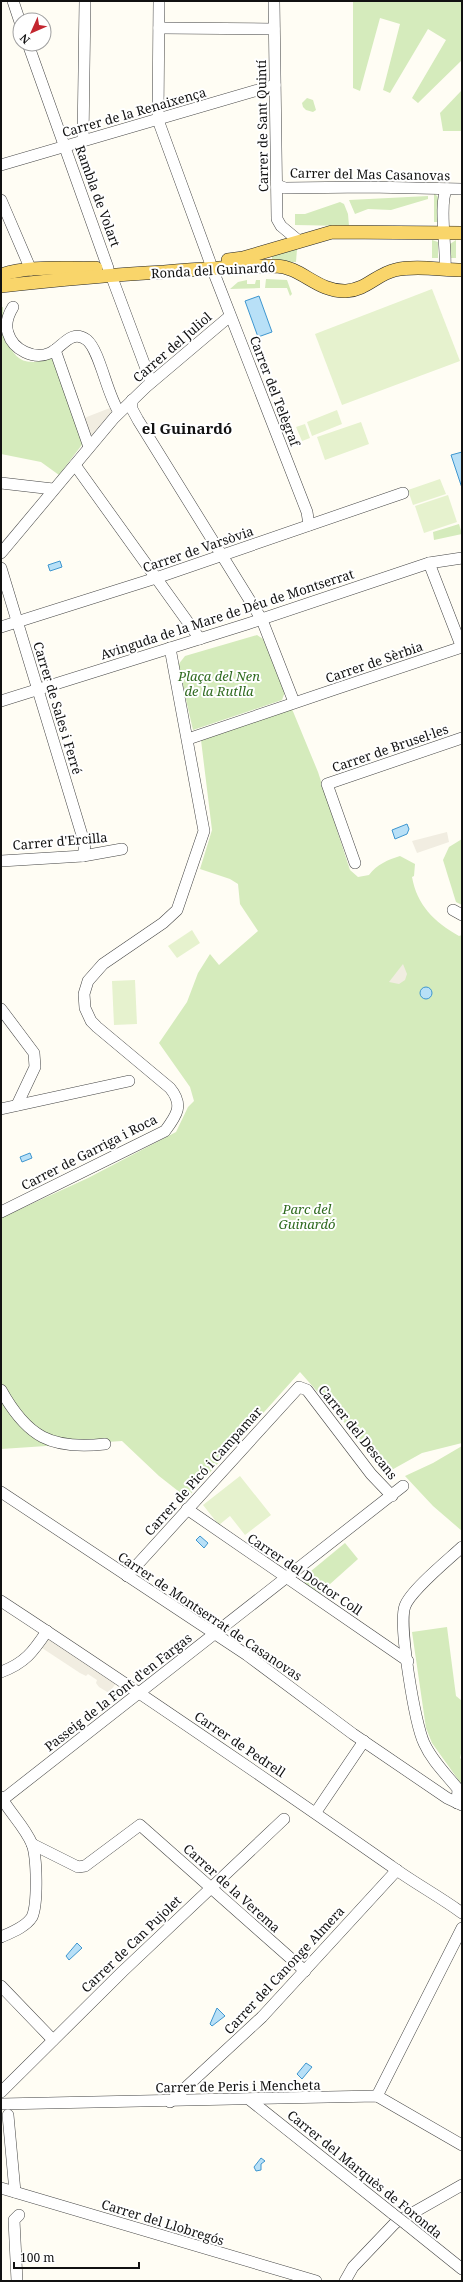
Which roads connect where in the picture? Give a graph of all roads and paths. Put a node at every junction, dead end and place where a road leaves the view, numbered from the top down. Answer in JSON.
{"nodes":[{"id":1,"x":12,"y":1,"type":"edge"},
{"id":2,"x":85,"y":1,"type":"edge"},
{"id":3,"x":159,"y":1,"type":"edge"},
{"id":4,"x":274,"y":1,"type":"edge"},
{"id":5,"x":16,"y":12,"type":"edge"},
{"id":6,"x":159,"y":28,"type":"junction"},
{"id":7,"x":274,"y":29,"type":"junction"},
{"id":8,"x":31,"y":52,"type":"edge"},
{"id":9,"x":275,"y":85,"type":"junction"},
{"id":10,"x":158,"y":120,"type":"junction"},
{"id":11,"x":83,"y":141,"type":"junction"},
{"id":12,"x":65,"y":146,"type":"junction"},
{"id":13,"x":1,"y":165,"type":"edge"},
{"id":14,"x":277,"y":185,"type":"junction"},
{"id":15,"x":448,"y":189,"type":"junction"},
{"id":16,"x":462,"y":189,"type":"edge"},
{"id":17,"x":1,"y":200,"type":"edge"},
{"id":18,"x":446,"y":233,"type":"junction"},
{"id":19,"x":462,"y":233,"type":"edge"},
{"id":20,"x":299,"y":241,"type":"junction"},
{"id":21,"x":211,"y":265,"type":"junction"},
{"id":22,"x":445,"y":269,"type":"junction"},
{"id":23,"x":31,"y":270,"type":"junction"},
{"id":24,"x":462,"y":270,"type":"edge"},
{"id":25,"x":110,"y":272,"type":"junction"},
{"id":26,"x":4,"y":273,"type":"edge"},
{"id":27,"x":1,"y":286,"type":"edge"},
{"id":28,"x":13,"y":307,"type":"dead end"},
{"id":29,"x":230,"y":316,"type":"junction"},
{"id":30,"x":55,"y":350,"type":"junction"},
{"id":31,"x":151,"y":382,"type":"junction"},
{"id":32,"x":132,"y":400,"type":"junction"},
{"id":33,"x":119,"y":412,"type":"junction"},
{"id":34,"x":89,"y":447,"type":"junction"},
{"id":35,"x":75,"y":465,"type":"junction"},
{"id":36,"x":1,"y":483,"type":"edge"},
{"id":37,"x":53,"y":490,"type":"junction"},
{"id":38,"x":403,"y":494,"type":"dead end"},
{"id":39,"x":310,"y":525,"type":"junction"},
{"id":40,"x":1,"y":553,"type":"edge"},
{"id":41,"x":224,"y":555,"type":"junction"},
{"id":42,"x":462,"y":558,"type":"edge"},
{"id":43,"x":429,"y":563,"type":"junction"},
{"id":44,"x":1,"y":568,"type":"edge"},
{"id":45,"x":156,"y":578,"type":"junction"},
{"id":46,"x":262,"y":620,"type":"junction"},
{"id":47,"x":18,"y":622,"type":"junction"},
{"id":48,"x":1,"y":627,"type":"edge"},
{"id":49,"x":200,"y":639,"type":"junction"},
{"id":50,"x":170,"y":648,"type":"junction"},
{"id":51,"x":462,"y":648,"type":"edge"},
{"id":52,"x":38,"y":689,"type":"junction"},
{"id":53,"x":1,"y":701,"type":"edge"},
{"id":54,"x":294,"y":702,"type":"junction"},
{"id":55,"x":462,"y":738,"type":"edge"},
{"id":56,"x":188,"y":739,"type":"junction"},
{"id":57,"x":122,"y":849,"type":"dead end"},
{"id":58,"x":83,"y":856,"type":"junction"},
{"id":59,"x":1,"y":861,"type":"edge"},
{"id":60,"x":355,"y":863,"type":"dead end"},
{"id":61,"x":1,"y":1009,"type":"edge"},
{"id":62,"x":128,"y":1081,"type":"dead end"},
{"id":63,"x":17,"y":1105,"type":"junction"},
{"id":64,"x":1,"y":1109,"type":"edge"},
{"id":65,"x":1,"y":1212,"type":"edge"},
{"id":66,"x":301,"y":1387,"type":"joint"},
{"id":67,"x":1,"y":1390,"type":"edge"},
{"id":68,"x":105,"y":1444,"type":"dead end"},
{"id":69,"x":403,"y":1486,"type":"dead end"},
{"id":70,"x":1,"y":1492,"type":"edge"},
{"id":71,"x":392,"y":1496,"type":"junction"},
{"id":72,"x":187,"y":1509,"type":"junction"},
{"id":73,"x":462,"y":1547,"type":"edge"},
{"id":74,"x":127,"y":1576,"type":"junction"},
{"id":75,"x":288,"y":1578,"type":"junction"},
{"id":76,"x":1,"y":1601,"type":"edge"},
{"id":77,"x":47,"y":1631,"type":"junction"},
{"id":78,"x":216,"y":1633,"type":"junction"},
{"id":79,"x":408,"y":1662,"type":"junction"},
{"id":80,"x":1,"y":1672,"type":"edge"},
{"id":81,"x":138,"y":1693,"type":"junction"},
{"id":82,"x":364,"y":1741,"type":"junction"},
{"id":83,"x":2,"y":1800,"type":"edge"},
{"id":84,"x":455,"y":1802,"type":"edge"},
{"id":85,"x":316,"y":1812,"type":"junction"},
{"id":86,"x":284,"y":1819,"type":"dead end"},
{"id":87,"x":32,"y":1844,"type":"junction"},
{"id":88,"x":397,"y":1870,"type":"junction"},
{"id":89,"x":210,"y":1888,"type":"junction"},
{"id":90,"x":462,"y":1913,"type":"edge"},
{"id":91,"x":462,"y":1928,"type":"edge"},
{"id":92,"x":1,"y":1937,"type":"edge"},
{"id":93,"x":305,"y":1971,"type":"junction"},
{"id":94,"x":1,"y":1986,"type":"edge"},
{"id":95,"x":54,"y":2040,"type":"junction"},
{"id":96,"x":1,"y":2092,"type":"edge"},
{"id":97,"x":377,"y":2096,"type":"junction"},
{"id":98,"x":250,"y":2100,"type":"junction"},
{"id":99,"x":170,"y":2102,"type":"junction"},
{"id":100,"x":1,"y":2104,"type":"edge"},
{"id":101,"x":8,"y":2115,"type":"dead end"},
{"id":102,"x":462,"y":2145,"type":"edge"},
{"id":103,"x":462,"y":2185,"type":"edge"},
{"id":104,"x":1,"y":2188,"type":"edge"},
{"id":105,"x":15,"y":2192,"type":"junction"},
{"id":106,"x":19,"y":2214,"type":"dead end"},
{"id":107,"x":462,"y":2269,"type":"edge"},
{"id":108,"x":17,"y":2281,"type":"edge"},
{"id":109,"x":316,"y":2281,"type":"edge"},
{"id":110,"x":345,"y":2281,"type":"edge"}],
"edges":[{"from":1,"to":5,"type":"street"},
{"from":2,"to":11,"type":"street"},
{"from":3,"to":6,"type":"street"},
{"from":4,"to":7,"type":"street","name":"Carrer de Sant Quintí"},
{"from":6,"to":7,"type":"street"},
{"from":6,"to":10,"type":"street"},
{"from":7,"to":9,"type":"street","name":"Carrer de Sant Quintí"},
{"from":8,"to":12,"type":"street","name":"Rambla de Volart"},
{"from":9,"to":10,"type":"street","name":"Carrer de la Renaixença"},
{"from":9,"to":14,"type":"street","name":"Carrer de Sant Quintí"},
{"from":10,"to":11,"type":"street","name":"Carrer de la Renaixença"},
{"from":10,"to":21,"type":"street","name":"Carrer del Telègraf"},
{"from":11,"to":12,"type":"street","name":"Carrer de la Renaixença"},
{"from":12,"to":13,"type":"street","name":"Carrer de la Renaixença"},
{"from":12,"to":25,"type":"street","name":"Rambla de Volart"},
{"from":14,"to":15,"type":"street","name":"Carrer del Mas Casanovas"},
{"from":14,"to":20,"type":"street","name":"Carrer de Sant Quintí"},
{"from":15,"to":16,"type":"street","name":"Carrer del Mas Casanovas"},
{"from":15,"to":18,"type":"street"},
{"from":17,"to":23,"type":"street"},
{"from":18,"to":19,"type":"main road","name":"Ronda del Guinardó"},
{"from":18,"to":20,"type":"main road","name":"Ronda del Guinardó"},
{"from":18,"to":22,"type":"street"},
{"from":20,"to":21,"type":"main road","name":"Ronda del Guinardó"},
{"from":21,"to":22,"type":"main road","name":"Ronda del Guinardó"},
{"from":21,"to":25,"type":"main road","name":"Ronda del Guinardó"},
{"from":21,"to":29,"type":"street","name":"Carrer del Telègraf"},
{"from":22,"to":24,"type":"main road","name":"Ronda del Guinardó"},
{"from":23,"to":25,"type":"main road","name":"Ronda del Guinardó"},
{"from":23,"to":26,"type":"main road","name":"Ronda del Guinardó"},
{"from":25,"to":27,"type":"main road","name":"Ronda del Guinardó"},
{"from":25,"to":31,"type":"street","name":"Rambla de Volart"},
{"from":28,"to":30,"type":"street"},
{"from":29,"to":31,"type":"street","name":"Carrer del Juliol"},
{"from":29,"to":39,"type":"street","name":"Carrer del Telègraf"},
{"from":30,"to":33,"type":"street"},
{"from":30,"to":34,"type":"street"},
{"from":31,"to":32,"type":"street","name":"Carrer del Juliol"},
{"from":32,"to":33,"type":"street","name":"Carrer del Juliol"},
{"from":32,"to":41,"type":"street"},
{"from":33,"to":34,"type":"street","name":"Carrer del Juliol"},
{"from":34,"to":35,"type":"street","name":"Carrer del Juliol"},
{"from":35,"to":37,"type":"street","name":"Carrer del Juliol"},
{"from":35,"to":45,"type":"street"},
{"from":36,"to":37,"type":"street"},
{"from":37,"to":40,"type":"street","name":"Carrer del Juliol"},
{"from":38,"to":39,"type":"street","name":"Carrer de Varsòvia"},
{"from":39,"to":41,"type":"street","name":"Carrer de Varsòvia"},
{"from":41,"to":45,"type":"street","name":"Carrer de Varsòvia"},
{"from":41,"to":46,"type":"street"},
{"from":42,"to":43,"type":"street","name":"Avinguda de la Mare de Déu de Montserrat"},
{"from":43,"to":46,"type":"street","name":"Avinguda de la Mare de Déu de Montserrat"},
{"from":43,"to":51,"type":"street"},
{"from":44,"to":47,"type":"street","name":"Carrer de Sales i Ferré"},
{"from":45,"to":47,"type":"street","name":"Carrer de Varsòvia"},
{"from":45,"to":49,"type":"street"},
{"from":46,"to":49,"type":"street","name":"Avinguda de la Mare de Déu de Montserrat"},
{"from":46,"to":54,"type":"street"},
{"from":47,"to":48,"type":"street","name":"Carrer de Varsòvia"},
{"from":47,"to":52,"type":"street","name":"Carrer de Sales i Ferré"},
{"from":49,"to":50,"type":"street","name":"Avinguda de la Mare de Déu de Montserrat"},
{"from":50,"to":52,"type":"street","name":"Avinguda de la Mare de Déu de Montserrat"},
{"from":50,"to":56,"type":"street","name":"Carrer de Garriga i Roca"},
{"from":51,"to":54,"type":"street","name":"Carrer de Sèrbia"},
{"from":52,"to":53,"type":"street","name":"Avinguda de la Mare de Déu de Montserrat"},
{"from":52,"to":58,"type":"street","name":"Carrer de Sales i Ferré"},
{"from":54,"to":56,"type":"street","name":"Carrer de Sèrbia"},
{"from":55,"to":60,"type":"street","name":"Carrer de Brusel·les"},
{"from":56,"to":65,"type":"street","name":"Carrer de Garriga i Roca"},
{"from":57,"to":58,"type":"street","name":"Carrer d'Ercilla"},
{"from":58,"to":59,"type":"street","name":"Carrer d'Ercilla"},
{"from":61,"to":63,"type":"street"},
{"from":62,"to":63,"type":"street"},
{"from":63,"to":64,"type":"street"},
{"from":66,"to":71,"type":"street","name":"Carrer del Descans"},
{"from":66,"to":72,"type":"street","name":"Carrer de Picó i Campamar"},
{"from":67,"to":68,"type":"street"},
{"from":69,"to":71,"type":"street","name":"Passeig de la Font d'en Fargas"},
{"from":70,"to":74,"type":"street","name":"Carrer de Montserrat de Casanovas"},
{"from":71,"to":75,"type":"street","name":"Passeig de la Font d'en Fargas"},
{"from":72,"to":74,"type":"street","name":"Carrer de Picó i Campamar"},
{"from":72,"to":75,"type":"street","name":"Carrer del Doctor Coll"},
{"from":73,"to":79,"type":"street"},
{"from":74,"to":78,"type":"street","name":"Carrer de Montserrat de Casanovas"},
{"from":75,"to":78,"type":"street","name":"Passeig de la Font d'en Fargas"},
{"from":75,"to":79,"type":"street","name":"Carrer del Doctor Coll"},
{"from":76,"to":77,"type":"street","name":"Carrer de Pedrell"},
{"from":77,"to":80,"type":"street"},
{"from":77,"to":81,"type":"street","name":"Carrer de Pedrell"},
{"from":78,"to":81,"type":"street","name":"Passeig de la Font d'en Fargas"},
{"from":78,"to":82,"type":"street","name":"Carrer de Montserrat de Casanovas"},
{"from":79,"to":84,"type":"street"},
{"from":81,"to":83,"type":"street","name":"Passeig de la Font d'en Fargas"},
{"from":81,"to":85,"type":"street","name":"Carrer de Pedrell"},
{"from":82,"to":84,"type":"street","name":"Carrer de Montserrat de Casanovas"},
{"from":82,"to":85,"type":"street"},
{"from":83,"to":87,"type":"street"},
{"from":85,"to":88,"type":"street","name":"Carrer de Pedrell"},
{"from":86,"to":89,"type":"street","name":"Carrer de Can Pujolet"},
{"from":87,"to":89,"type":"street","name":"Carrer de la Verema"},
{"from":87,"to":92,"type":"street"},
{"from":88,"to":90,"type":"street","name":"Carrer de Pedrell"},
{"from":88,"to":93,"type":"street","name":"Carrer del Canonge Almera"},
{"from":89,"to":93,"type":"street","name":"Carrer de la Verema"},
{"from":89,"to":95,"type":"street","name":"Carrer de Can Pujolet"},
{"from":91,"to":97,"type":"street"},
{"from":93,"to":99,"type":"street","name":"Carrer del Canonge Almera"},
{"from":94,"to":95,"type":"street"},
{"from":95,"to":96,"type":"street","name":"Carrer de Can Pujolet"},
{"from":97,"to":98,"type":"street","name":"Carrer de Peris i Mencheta"},
{"from":97,"to":102,"type":"street"},
{"from":98,"to":99,"type":"street","name":"Carrer de Peris i Mencheta"},
{"from":98,"to":107,"type":"street","name":"Carrer del Marquès de Foronda","bridge":true},
{"from":99,"to":100,"type":"street","name":"Carrer de Peris i Mencheta"},
{"from":101,"to":105,"type":"street"},
{"from":103,"to":110,"type":"street"},
{"from":104,"to":105,"type":"street","name":"Carrer del Llobregós"},
{"from":105,"to":109,"type":"street","name":"Carrer del Llobregós"},
{"from":106,"to":108,"type":"street"}]}
